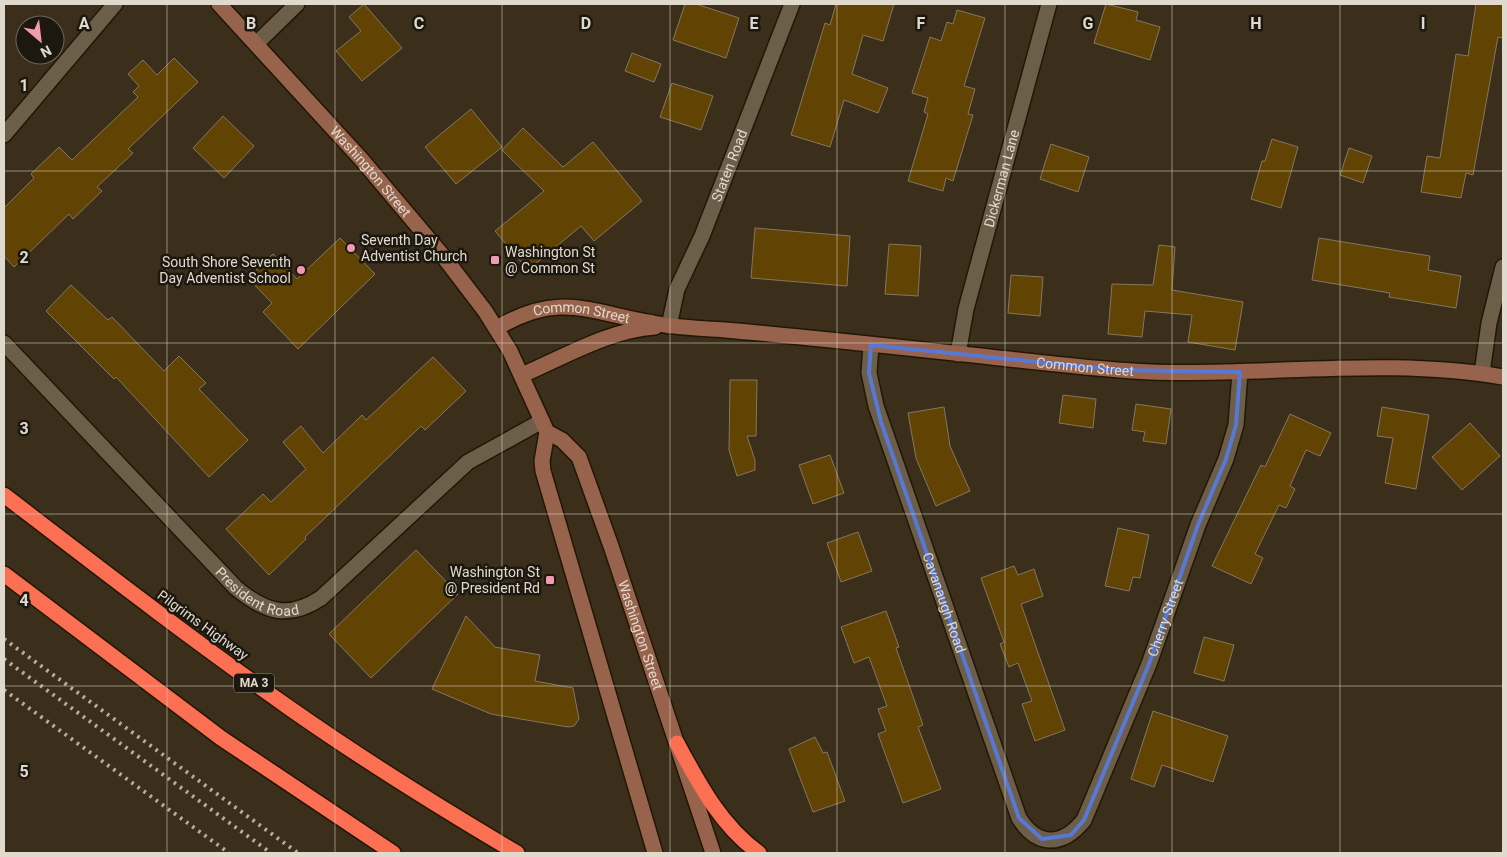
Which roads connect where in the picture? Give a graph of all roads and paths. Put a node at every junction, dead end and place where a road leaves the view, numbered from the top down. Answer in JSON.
{"nodes":[{"id":1,"x":114,"y":4,"type":"edge"},
{"id":2,"x":219,"y":4,"type":"edge"},
{"id":3,"x":297,"y":4,"type":"edge"},
{"id":4,"x":792,"y":4,"type":"edge"},
{"id":5,"x":1050,"y":4,"type":"edge"},
{"id":6,"x":256,"y":44,"type":"junction"},
{"id":7,"x":4,"y":135,"type":"edge"},
{"id":8,"x":1503,"y":267,"type":"edge"},
{"id":9,"x":669,"y":326,"type":"junction"},
{"id":10,"x":497,"y":328,"type":"junction"},
{"id":11,"x":4,"y":343,"type":"edge"},
{"id":12,"x":871,"y":345,"type":"junction"},
{"id":13,"x":958,"y":354,"type":"junction"},
{"id":14,"x":1240,"y":372,"type":"junction"},
{"id":15,"x":1482,"y":373,"type":"junction"},
{"id":16,"x":522,"y":375,"type":"junction"},
{"id":17,"x":1503,"y":377,"type":"edge"},
{"id":18,"x":545,"y":426,"type":"junction"},
{"id":19,"x":4,"y":495,"type":"edge"},
{"id":20,"x":4,"y":574,"type":"edge"},
{"id":21,"x":677,"y":743,"type":"junction"},
{"id":22,"x":1052,"y":841,"type":"joint"},
{"id":23,"x":393,"y":853,"type":"edge"},
{"id":24,"x":517,"y":853,"type":"edge"},
{"id":25,"x":655,"y":853,"type":"edge"},
{"id":26,"x":713,"y":853,"type":"edge"},
{"id":27,"x":759,"y":853,"type":"edge"}],
"edges":[{"from":1,"to":7,"type":"street"},
{"from":2,"to":6,"type":"main road","name":"Washington Street"},
{"from":3,"to":6,"type":"street"},
{"from":4,"to":9,"type":"street","name":"Staten Road"},
{"from":5,"to":13,"type":"street","name":"Dickerman Lane"},
{"from":6,"to":10,"type":"main road","name":"Washington Street"},
{"from":8,"to":15,"type":"street"},
{"from":9,"to":10,"type":"main road","name":"Common Street"},
{"from":9,"to":12,"type":"main road","name":"Common Street"},
{"from":9,"to":16,"type":"main road","name":"Common Street"},
{"from":10,"to":16,"type":"main road","name":"Washington Street"},
{"from":11,"to":18,"type":"street","name":"President Road"},
{"from":12,"to":13,"type":"main road","name":"Common Street"},
{"from":12,"to":22,"type":"street","name":"Cavanaugh Road"},
{"from":13,"to":14,"type":"main road","name":"Common Street"},
{"from":14,"to":15,"type":"main road","name":"Common Street"},
{"from":14,"to":22,"type":"street","name":"Cherry Street"},
{"from":15,"to":17,"type":"main road","name":"Common Street"},
{"from":16,"to":18,"type":"main road","name":"Washington Street"},
{"from":18,"to":21,"type":"main road","name":"Washington Street"},
{"from":18,"to":25,"type":"main road"},
{"from":19,"to":24,"type":"highway","name":"Pilgrims Highway","number":"MA 3"},
{"from":20,"to":23,"type":"highway"},
{"from":21,"to":26,"type":"main road","name":"Washington Street"},
{"from":21,"to":27,"type":"highway"}]}
